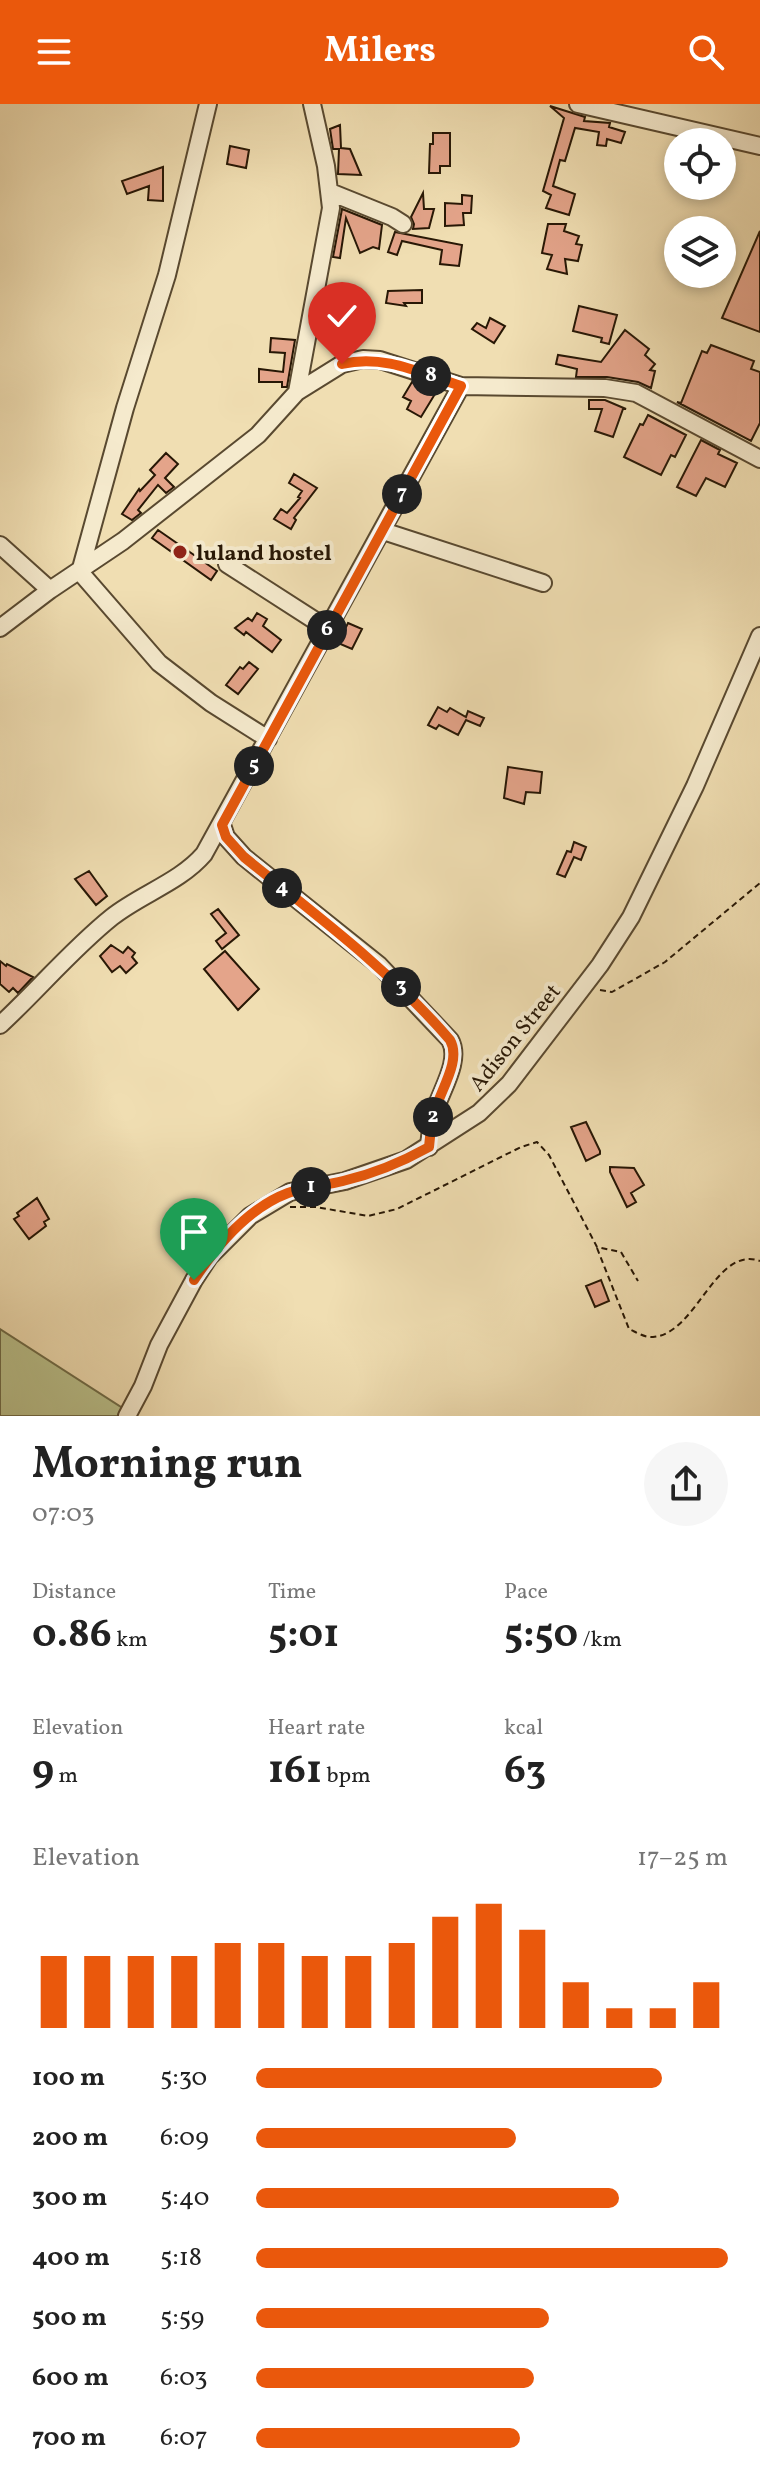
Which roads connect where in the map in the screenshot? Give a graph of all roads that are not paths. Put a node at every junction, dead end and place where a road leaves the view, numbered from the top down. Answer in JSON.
{"nodes":[{"id":1,"x":208,"y":104,"type":"edge"},
{"id":2,"x":312,"y":104,"type":"edge"},
{"id":3,"x":578,"y":104,"type":"edge"},
{"id":4,"x":631,"y":111,"type":"edge"},
{"id":5,"x":760,"y":146,"type":"edge"},
{"id":6,"x":330,"y":192,"type":"junction"},
{"id":7,"x":403,"y":224,"type":"dead end"},
{"id":8,"x":461,"y":386,"type":"junction"},
{"id":9,"x":297,"y":392,"type":"junction"},
{"id":10,"x":760,"y":459,"type":"edge"},
{"id":11,"x":383,"y":531,"type":"junction"},
{"id":12,"x":0,"y":545,"type":"edge"},
{"id":13,"x":227,"y":564,"type":"dead end"},
{"id":14,"x":80,"y":572,"type":"junction"},
{"id":15,"x":543,"y":583,"type":"dead end"},
{"id":16,"x":50,"y":590,"type":"junction"},
{"id":17,"x":0,"y":628,"type":"edge"},
{"id":18,"x":328,"y":629,"type":"junction"},
{"id":19,"x":760,"y":636,"type":"edge"},
{"id":20,"x":268,"y":739,"type":"junction"},
{"id":21,"x":222,"y":825,"type":"junction"},
{"id":22,"x":0,"y":1025,"type":"edge"},
{"id":23,"x":429,"y":1147,"type":"junction"},
{"id":24,"x":127,"y":1416,"type":"edge"}],
"edges":[{"from":1,"to":14,"type":"street"},
{"from":2,"to":6,"type":"street"},
{"from":3,"to":4,"type":"street"},
{"from":4,"to":5,"type":"street"},
{"from":6,"to":7,"type":"street"},
{"from":6,"to":9,"type":"street"},
{"from":8,"to":9,"type":"street"},
{"from":8,"to":10,"type":"street"},
{"from":8,"to":11,"type":"street"},
{"from":9,"to":14,"type":"street"},
{"from":11,"to":15,"type":"street"},
{"from":11,"to":18,"type":"street"},
{"from":12,"to":16,"type":"street"},
{"from":13,"to":18,"type":"street"},
{"from":14,"to":16,"type":"street"},
{"from":14,"to":20,"type":"street"},
{"from":16,"to":17,"type":"street"},
{"from":18,"to":20,"type":"street"},
{"from":19,"to":23,"type":"street","name":"Adison Street"},
{"from":20,"to":21,"type":"street"},
{"from":21,"to":22,"type":"street"},
{"from":21,"to":23,"type":"street"},
{"from":23,"to":24,"type":"street","name":"Adison Street"}]}
